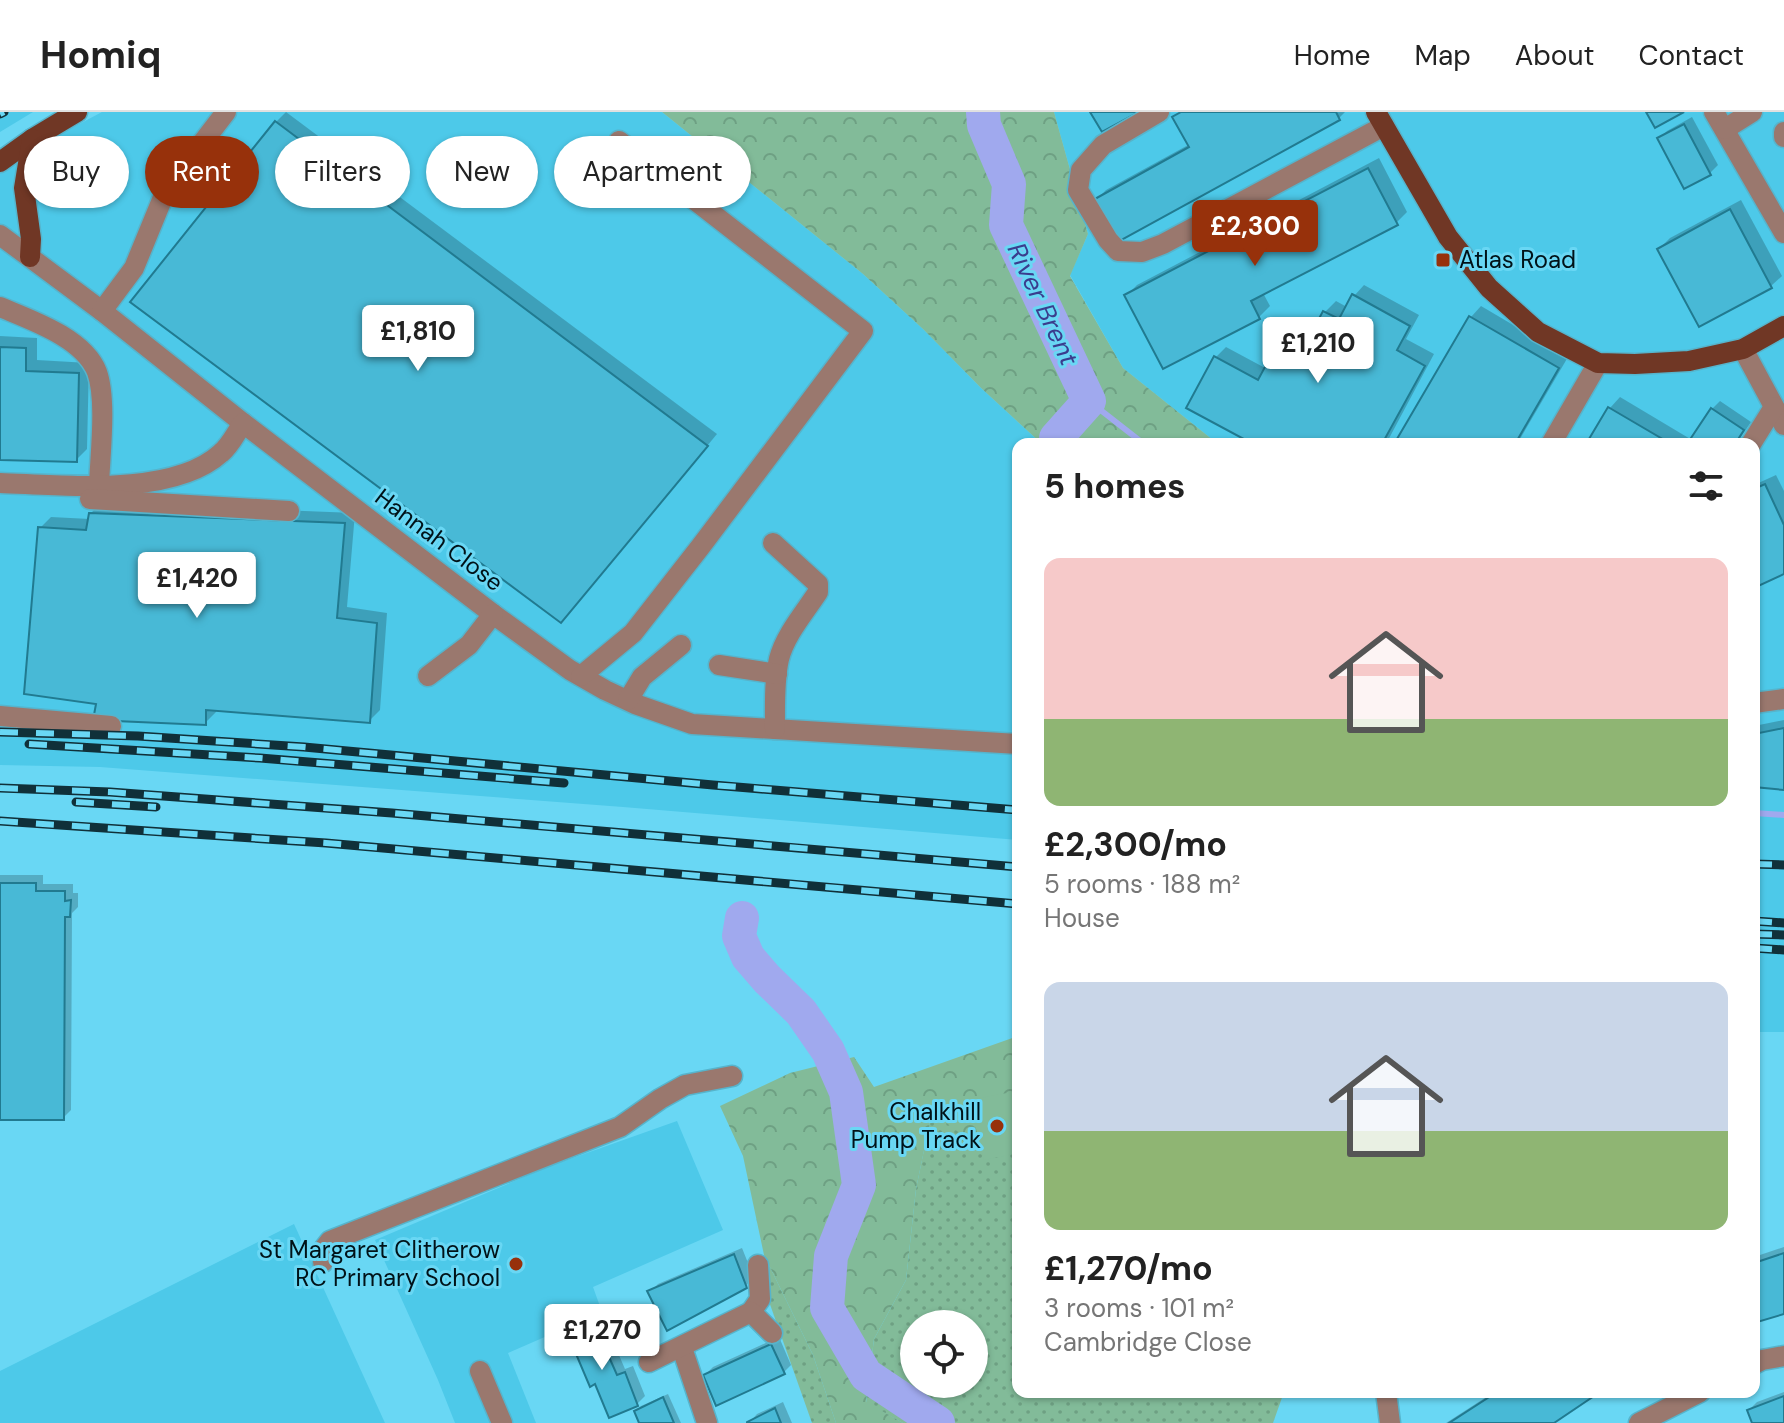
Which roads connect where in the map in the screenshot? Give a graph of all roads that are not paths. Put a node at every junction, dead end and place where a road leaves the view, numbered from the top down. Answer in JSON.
{"nodes":[{"id":1,"x":77,"y":112,"type":"edge"},
{"id":2,"x":226,"y":112,"type":"edge"},
{"id":3,"x":1159,"y":112,"type":"edge"},
{"id":4,"x":1752,"y":112,"type":"edge"},
{"id":5,"x":1380,"y":119,"type":"edge"},
{"id":6,"x":1719,"y":121,"type":"edge"},
{"id":7,"x":37,"y":136,"type":"edge"},
{"id":8,"x":24,"y":145,"type":"edge"},
{"id":9,"x":0,"y":162,"type":"edge"},
{"id":10,"x":27,"y":208,"type":"edge"},
{"id":11,"x":705,"y":208,"type":"edge"},
{"id":12,"x":1784,"y":233,"type":"edge"},
{"id":13,"x":0,"y":235,"type":"edge"},
{"id":14,"x":30,"y":257,"type":"junction"},
{"id":15,"x":0,"y":307,"type":"edge"},
{"id":16,"x":102,"y":311,"type":"junction"},
{"id":17,"x":1784,"y":326,"type":"edge"},
{"id":18,"x":1743,"y":349,"type":"junction"},
{"id":19,"x":1598,"y":363,"type":"junction"},
{"id":20,"x":1779,"y":416,"type":"edge"},
{"id":21,"x":243,"y":423,"type":"junction"},
{"id":22,"x":1554,"y":438,"type":"edge"},
{"id":23,"x":1757,"y":438,"type":"edge"},
{"id":24,"x":191,"y":472,"type":"junction"},
{"id":25,"x":0,"y":483,"type":"edge"},
{"id":26,"x":94,"y":492,"type":"junction"},
{"id":27,"x":197,"y":505,"type":"junction"},
{"id":28,"x":289,"y":511,"type":"dead end"},
{"id":29,"x":773,"y":543,"type":"dead end"},
{"id":30,"x":493,"y":614,"type":"junction"},
{"id":31,"x":681,"y":645,"type":"dead end"},
{"id":32,"x":719,"y":665,"type":"dead end"},
{"id":33,"x":777,"y":674,"type":"junction"},
{"id":34,"x":428,"y":676,"type":"dead end"},
{"id":35,"x":581,"y":676,"type":"junction"},
{"id":36,"x":1784,"y":699,"type":"edge"},
{"id":37,"x":628,"y":700,"type":"junction"},
{"id":38,"x":1760,"y":702,"type":"edge"},
{"id":39,"x":0,"y":716,"type":"edge"},
{"id":40,"x":111,"y":726,"type":"dead end"},
{"id":41,"x":775,"y":729,"type":"junction"},
{"id":42,"x":1012,"y":744,"type":"edge"},
{"id":43,"x":732,"y":1076,"type":"dead end"},
{"id":44,"x":323,"y":1262,"type":"dead end"},
{"id":45,"x":758,"y":1265,"type":"dead end"},
{"id":46,"x":751,"y":1312,"type":"junction"},
{"id":47,"x":772,"y":1333,"type":"dead end"},
{"id":48,"x":682,"y":1348,"type":"junction"},
{"id":49,"x":1784,"y":1356,"type":"edge"},
{"id":50,"x":1760,"y":1361,"type":"edge"},
{"id":51,"x":649,"y":1362,"type":"dead end"},
{"id":52,"x":480,"y":1371,"type":"dead end"},
{"id":53,"x":1387,"y":1398,"type":"edge"},
{"id":54,"x":1688,"y":1398,"type":"edge"},
{"id":55,"x":502,"y":1423,"type":"edge"},
{"id":56,"x":707,"y":1423,"type":"edge"},
{"id":57,"x":1390,"y":1423,"type":"edge"},
{"id":58,"x":1639,"y":1423,"type":"edge"}],
"edges":[{"from":1,"to":7,"type":"main road"},
{"from":2,"to":16,"type":"street"},
{"from":3,"to":5,"type":"street"},
{"from":4,"to":6,"type":"street"},
{"from":5,"to":19,"type":"main road"},
{"from":6,"to":12,"type":"street"},
{"from":8,"to":9,"type":"main road"},
{"from":10,"to":14,"type":"main road"},
{"from":11,"to":35,"type":"street"},
{"from":13,"to":14,"type":"street","name":"Hannah Close"},
{"from":14,"to":16,"type":"street","name":"Hannah Close"},
{"from":15,"to":26,"type":"street"},
{"from":16,"to":21,"type":"street","name":"Hannah Close"},
{"from":17,"to":18,"type":"main road"},
{"from":18,"to":19,"type":"main road"},
{"from":18,"to":20,"type":"street"},
{"from":19,"to":22,"type":"street"},
{"from":20,"to":23,"type":"street"},
{"from":21,"to":24,"type":"street"},
{"from":21,"to":30,"type":"street","name":"Hannah Close"},
{"from":24,"to":26,"type":"street"},
{"from":24,"to":27,"type":"street"},
{"from":25,"to":26,"type":"street"},
{"from":26,"to":27,"type":"street"},
{"from":27,"to":28,"type":"street"},
{"from":29,"to":33,"type":"street"},
{"from":30,"to":34,"type":"street"},
{"from":30,"to":35,"type":"street","name":"Hannah Close"},
{"from":31,"to":37,"type":"street"},
{"from":32,"to":33,"type":"street"},
{"from":33,"to":41,"type":"street"},
{"from":35,"to":37,"type":"street","name":"Hannah Close"},
{"from":36,"to":38,"type":"street"},
{"from":37,"to":41,"type":"street","name":"Hannah Close"},
{"from":39,"to":40,"type":"street"},
{"from":41,"to":42,"type":"street","name":"Hannah Close"},
{"from":43,"to":44,"type":"street"},
{"from":45,"to":46,"type":"street"},
{"from":46,"to":47,"type":"street"},
{"from":46,"to":48,"type":"street"},
{"from":48,"to":51,"type":"street"},
{"from":48,"to":56,"type":"street"},
{"from":49,"to":50,"type":"street"},
{"from":52,"to":55,"type":"street"},
{"from":53,"to":57,"type":"street"},
{"from":54,"to":58,"type":"street"}]}
